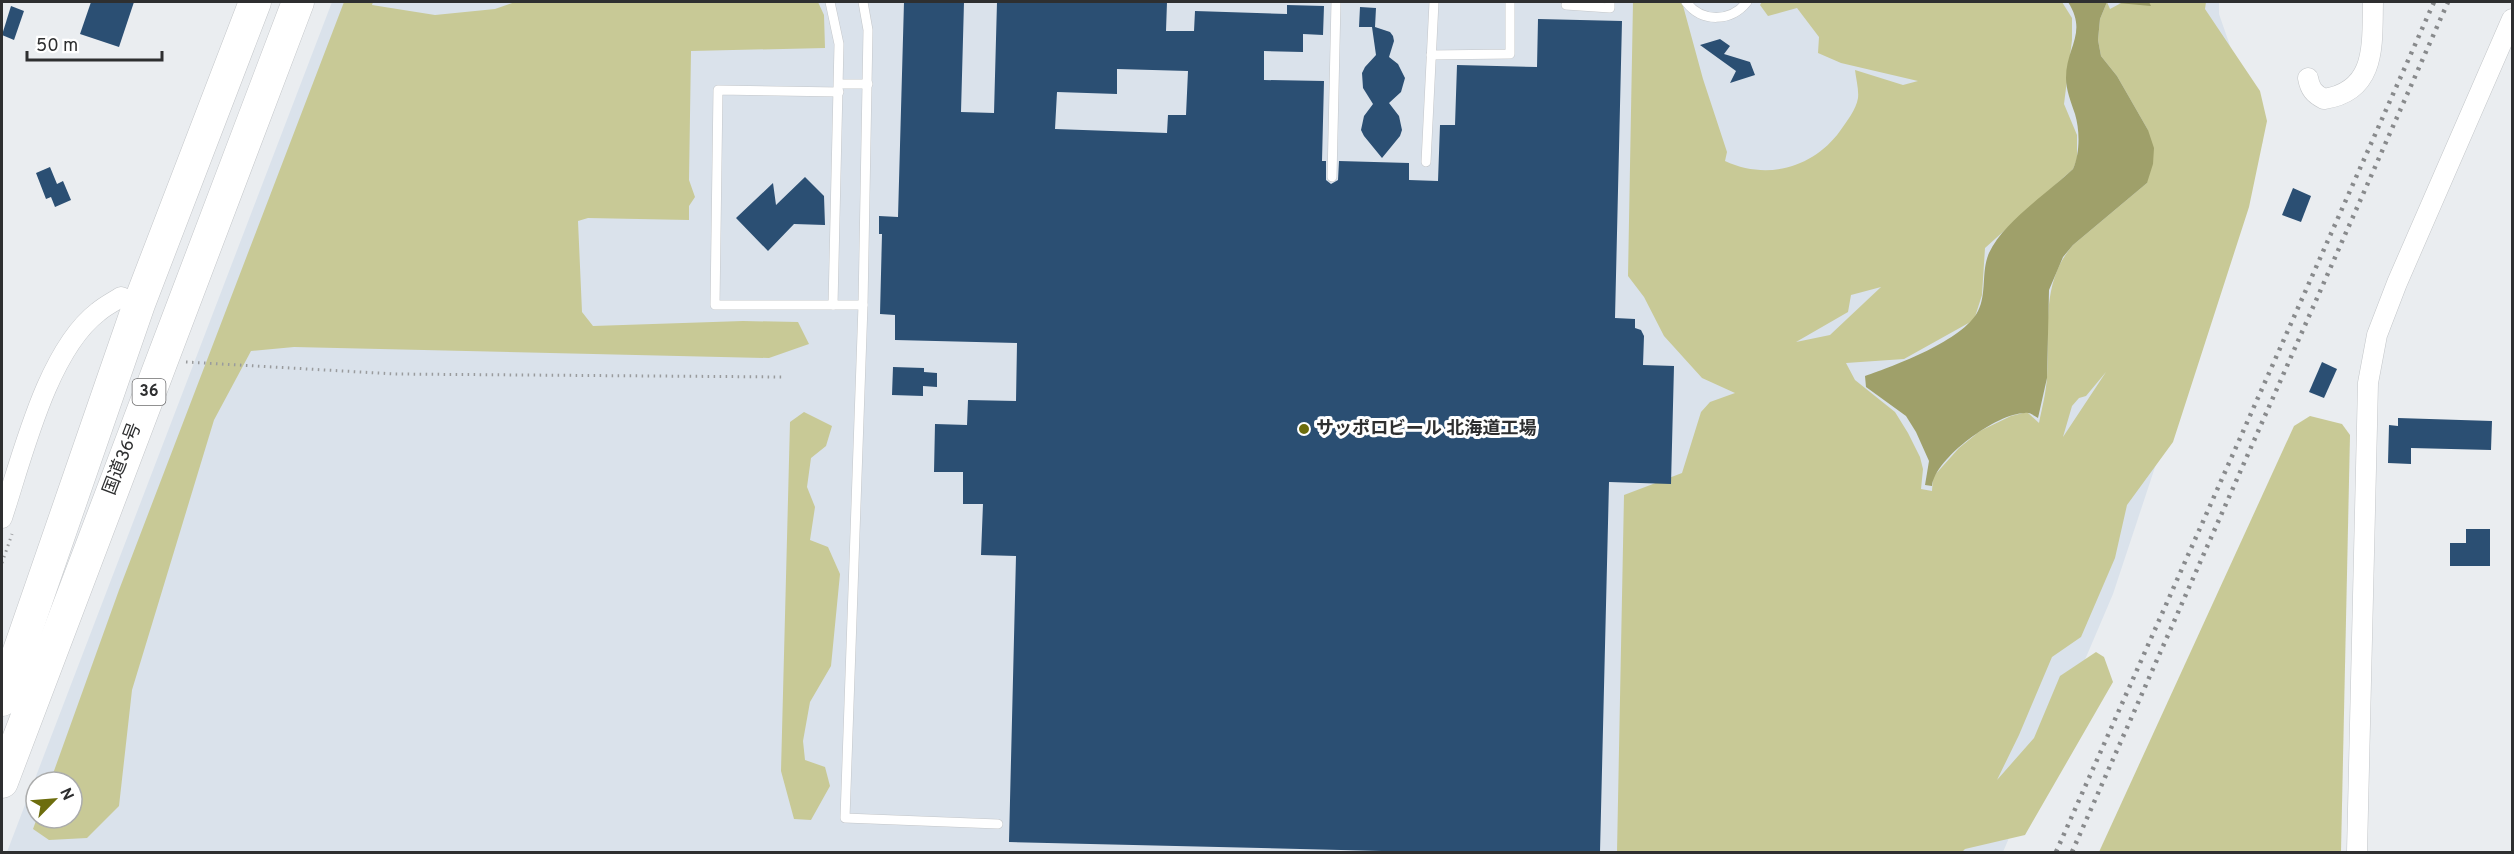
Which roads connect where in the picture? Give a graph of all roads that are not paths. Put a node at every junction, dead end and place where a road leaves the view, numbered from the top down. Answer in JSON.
{"nodes":[{"id":1,"x":255,"y":2,"type":"edge"},
{"id":2,"x":298,"y":2,"type":"edge"},
{"id":3,"x":830,"y":2,"type":"edge"},
{"id":4,"x":863,"y":2,"type":"edge"},
{"id":5,"x":1336,"y":2,"type":"edge"},
{"id":6,"x":1434,"y":2,"type":"edge"},
{"id":7,"x":1510,"y":2,"type":"edge"},
{"id":8,"x":1610,"y":2,"type":"edge"},
{"id":9,"x":1686,"y":2,"type":"edge"},
{"id":10,"x":1747,"y":2,"type":"edge"},
{"id":11,"x":2373,"y":2,"type":"edge"},
{"id":12,"x":1566,"y":5,"type":"dead end"},
{"id":13,"x":2512,"y":18,"type":"edge"},
{"id":14,"x":1431,"y":55,"type":"junction"},
{"id":15,"x":2308,"y":78,"type":"dead end"},
{"id":16,"x":868,"y":84,"type":"junction"},
{"id":17,"x":839,"y":88,"type":"junction"},
{"id":18,"x":1426,"y":162,"type":"dead end"},
{"id":19,"x":1332,"y":177,"type":"dead end"},
{"id":20,"x":140,"y":304,"type":"junction"},
{"id":21,"x":833,"y":305,"type":"junction"},
{"id":22,"x":863,"y":305,"type":"junction"},
{"id":23,"x":2,"y":518,"type":"edge"},
{"id":24,"x":3,"y":694,"type":"edge"},
{"id":25,"x":2,"y":782,"type":"edge"},
{"id":26,"x":998,"y":824,"type":"dead end"},
{"id":27,"x":2357,"y":852,"type":"edge"}],
"edges":[{"from":1,"to":20,"type":"highway","name":"国道36号","number":"36"},
{"from":2,"to":25,"type":"highway","name":"国道36号","number":"36"},
{"from":3,"to":17,"type":"lane"},
{"from":4,"to":16,"type":"lane"},
{"from":5,"to":19,"type":"lane"},
{"from":6,"to":14,"type":"lane"},
{"from":7,"to":14,"type":"lane"},
{"from":8,"to":12,"type":"lane"},
{"from":9,"to":10,"type":"lane"},
{"from":11,"to":15,"type":"street"},
{"from":13,"to":27,"type":"street"},
{"from":14,"to":18,"type":"lane"},
{"from":16,"to":17,"type":"lane"},
{"from":16,"to":22,"type":"lane"},
{"from":17,"to":21,"type":"lane"},
{"from":17,"to":21,"type":"lane"},
{"from":20,"to":23,"type":"street"},
{"from":20,"to":24,"type":"highway","name":"国道36号","number":"36"},
{"from":21,"to":22,"type":"lane"},
{"from":22,"to":26,"type":"lane"}]}
